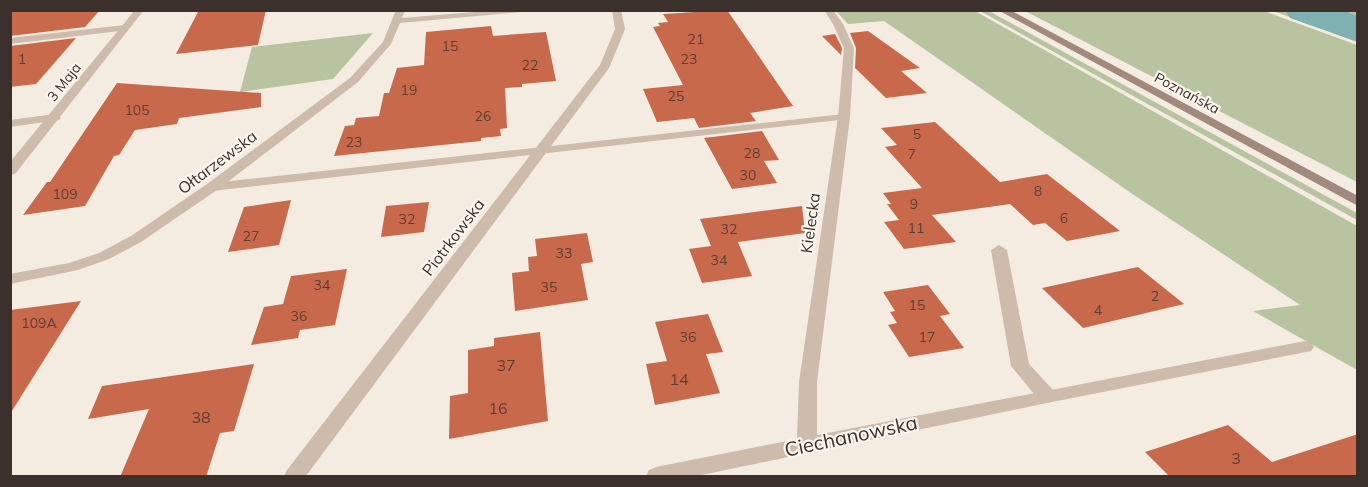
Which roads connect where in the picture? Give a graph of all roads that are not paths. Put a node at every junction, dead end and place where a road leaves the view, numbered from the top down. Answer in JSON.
{"nodes":[{"id":1,"x":140,"y":10,"type":"edge"},
{"id":2,"x":540,"y":10,"type":"edge"},
{"id":3,"x":616,"y":10,"type":"edge"},
{"id":4,"x":828,"y":10,"type":"edge"},
{"id":5,"x":1002,"y":10,"type":"edge"},
{"id":6,"x":399,"y":16,"type":"edge"},
{"id":7,"x":125,"y":28,"type":"junction"},
{"id":8,"x":10,"y":41,"type":"edge"},
{"id":9,"x":844,"y":117,"type":"junction"},
{"id":10,"x":55,"y":118,"type":"junction"},
{"id":11,"x":10,"y":124,"type":"edge"},
{"id":12,"x":540,"y":151,"type":"junction"},
{"id":13,"x":10,"y":171,"type":"edge"},
{"id":14,"x":212,"y":188,"type":"junction"},
{"id":15,"x":1358,"y":202,"type":"edge"},
{"id":16,"x":999,"y":250,"type":"dead end"},
{"id":17,"x":10,"y":279,"type":"edge"},
{"id":18,"x":1305,"y":347,"type":"dead end"},
{"id":19,"x":1047,"y":396,"type":"junction"},
{"id":20,"x":807,"y":445,"type":"junction"},
{"id":21,"x":294,"y":477,"type":"edge"},
{"id":22,"x":656,"y":477,"type":"edge"}],
"edges":[{"from":1,"to":7,"type":"street","name":"3 Maja"},
{"from":2,"to":6,"type":"street"},
{"from":3,"to":12,"type":"street","name":"Piotrkowska"},
{"from":4,"to":9,"type":"street","name":"Kielecka"},
{"from":5,"to":15,"type":"main road","name":"Poznańska"},
{"from":6,"to":14,"type":"street","name":"Ołtarzewska"},
{"from":7,"to":8,"type":"street"},
{"from":7,"to":10,"type":"street","name":"3 Maja"},
{"from":9,"to":12,"type":"street"},
{"from":9,"to":20,"type":"street","name":"Kielecka"},
{"from":10,"to":11,"type":"street"},
{"from":10,"to":13,"type":"street","name":"3 Maja"},
{"from":12,"to":14,"type":"street"},
{"from":12,"to":21,"type":"street","name":"Piotrkowska"},
{"from":14,"to":17,"type":"street","name":"Ołtarzewska"},
{"from":16,"to":19,"type":"street"},
{"from":18,"to":19,"type":"street","name":"Ciechanowska"},
{"from":19,"to":20,"type":"street","name":"Ciechanowska"},
{"from":20,"to":22,"type":"street","name":"Ciechanowska"}]}
